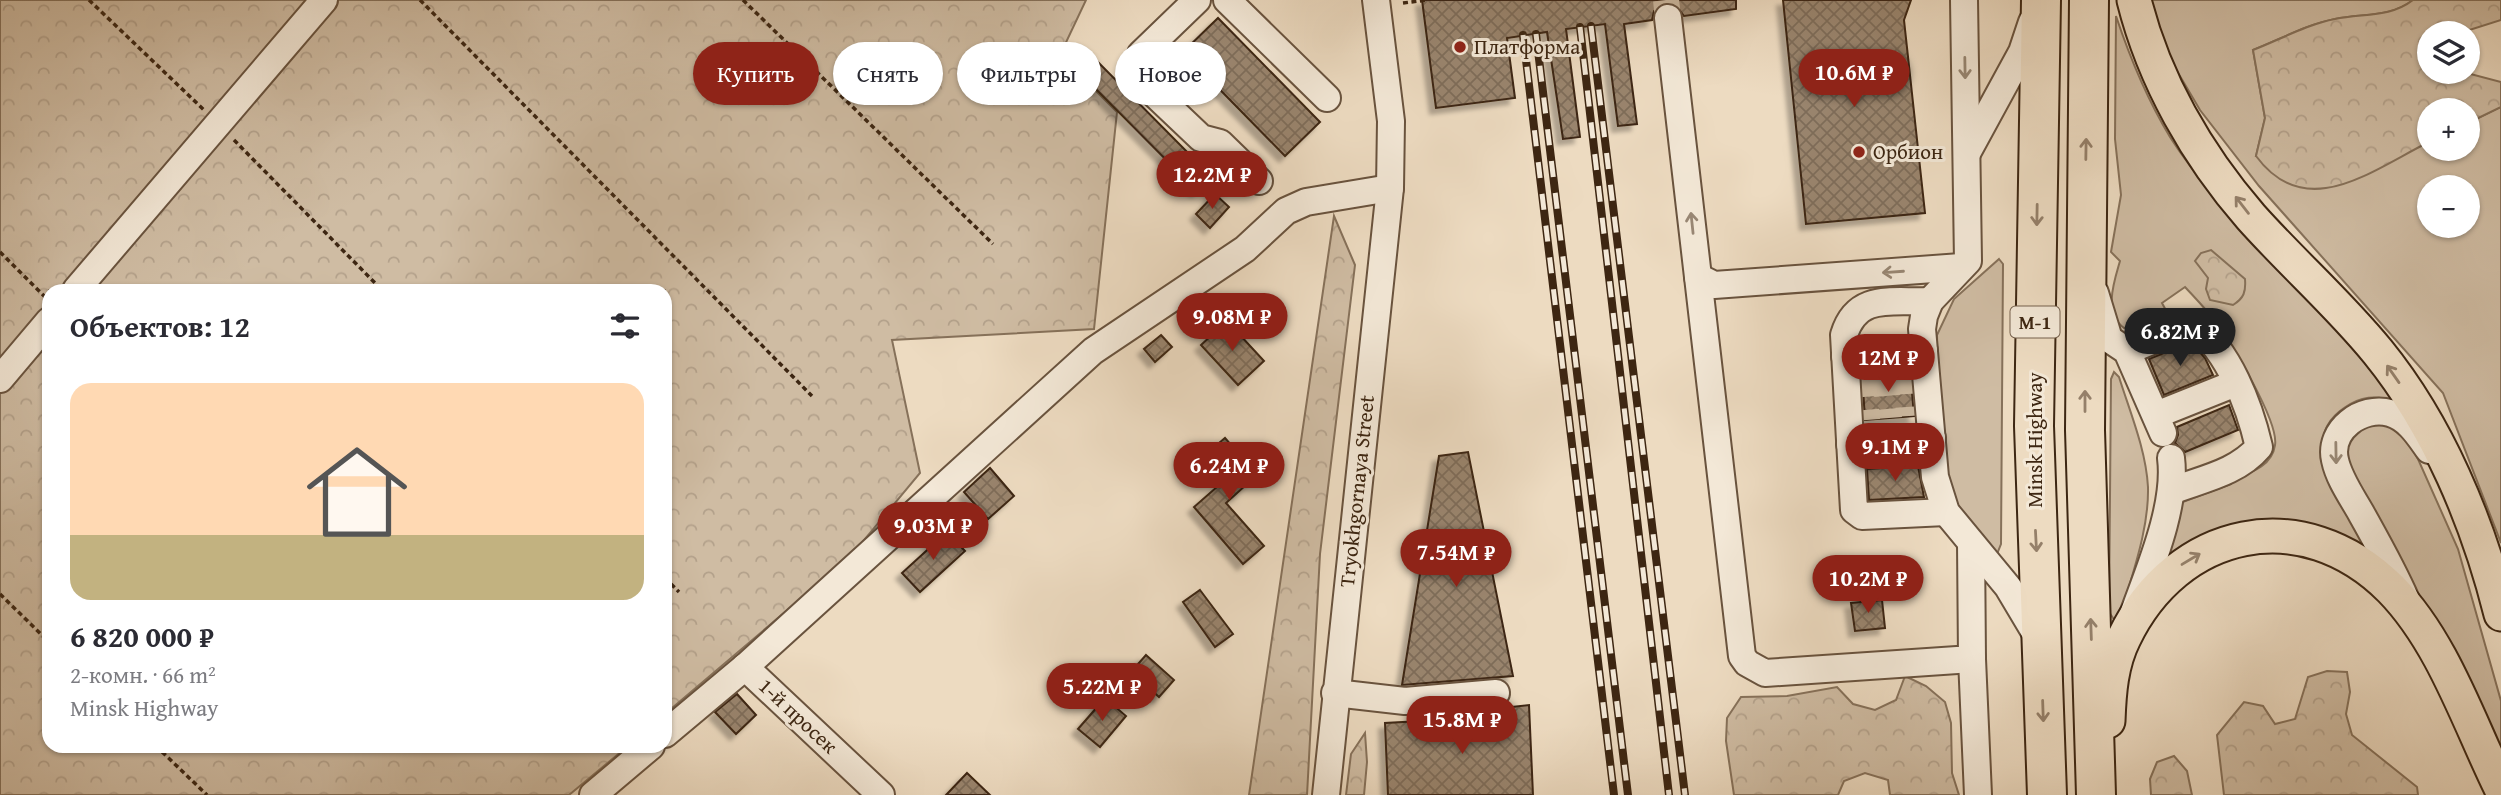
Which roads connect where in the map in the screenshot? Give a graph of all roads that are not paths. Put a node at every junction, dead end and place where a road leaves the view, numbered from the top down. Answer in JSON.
{"nodes":[{"id":1,"x":324,"y":0,"type":"edge"},
{"id":2,"x":1197,"y":0,"type":"edge"},
{"id":3,"x":1227,"y":0,"type":"edge"},
{"id":4,"x":1376,"y":0,"type":"edge"},
{"id":5,"x":1964,"y":0,"type":"edge"},
{"id":6,"x":2040,"y":0,"type":"edge"},
{"id":7,"x":2089,"y":0,"type":"edge"},
{"id":8,"x":2134,"y":0,"type":"edge"},
{"id":9,"x":1668,"y":18,"type":"tunnel mouth"},
{"id":10,"x":1327,"y":98,"type":"dead end"},
{"id":11,"x":1966,"y":155,"type":"junction"},
{"id":12,"x":1259,"y":181,"type":"dead end"},
{"id":13,"x":1390,"y":188,"type":"junction"},
{"id":14,"x":2085,"y":191,"type":"junction"},
{"id":15,"x":1964,"y":264,"type":"junction"},
{"id":16,"x":1698,"y":276,"type":"junction"},
{"id":17,"x":81,"y":284,"type":"edge"},
{"id":18,"x":1930,"y":301,"type":"junction"},
{"id":19,"x":42,"y":329,"type":"edge"},
{"id":20,"x":2127,"y":351,"type":"junction"},
{"id":21,"x":1884,"y":360,"type":"junction"},
{"id":22,"x":0,"y":379,"type":"edge"},
{"id":23,"x":2236,"y":383,"type":"junction"},
{"id":24,"x":1890,"y":432,"type":"junction"},
{"id":25,"x":2171,"y":458,"type":"dead end"},
{"id":26,"x":2171,"y":491,"type":"junction"},
{"id":27,"x":1946,"y":512,"type":"junction"},
{"id":28,"x":2470,"y":521,"type":"junction"},
{"id":29,"x":1971,"y":543,"type":"junction"},
{"id":30,"x":2411,"y":612,"type":"junction"},
{"id":31,"x":2501,"y":614,"type":"edge"},
{"id":32,"x":2123,"y":639,"type":"junction"},
{"id":33,"x":2041,"y":643,"type":"junction"},
{"id":34,"x":1972,"y":659,"type":"junction"},
{"id":35,"x":745,"y":667,"type":"junction"},
{"id":36,"x":1335,"y":693,"type":"junction"},
{"id":37,"x":1496,"y":693,"type":"dead end"},
{"id":38,"x":672,"y":728,"type":"edge"},
{"id":39,"x":643,"y":753,"type":"edge"},
{"id":40,"x":2501,"y":788,"type":"edge"},
{"id":41,"x":593,"y":795,"type":"edge"},
{"id":42,"x":881,"y":795,"type":"edge"},
{"id":43,"x":1326,"y":795,"type":"edge"},
{"id":44,"x":1978,"y":795,"type":"edge"},
{"id":45,"x":2047,"y":795,"type":"edge"},
{"id":46,"x":2096,"y":795,"type":"edge"},
{"id":47,"x":2103,"y":795,"type":"edge"}],
"edges":[{"from":1,"to":17,"type":"street"},
{"from":2,"to":12,"type":"street"},
{"from":3,"to":10,"type":"street"},
{"from":4,"to":13,"type":"street","name":"Tryokhgornaya Street"},
{"from":5,"to":11,"type":"street","one_way":true},
{"from":6,"to":11,"type":"street"},
{"from":6,"to":33,"type":"highway","name":"Minsk Highway","number":"М-1","one_way":true},
{"from":14,"to":7,"type":"highway","number":"М-1","one_way":true},
{"from":28,"to":8,"type":"main road","one_way":true},
{"from":16,"to":9,"type":"street","one_way":true},
{"from":11,"to":15,"type":"street"},
{"from":13,"to":35,"type":"street"},
{"from":13,"to":36,"type":"street","name":"Tryokhgornaya Street"},
{"from":14,"to":20,"type":"street"},
{"from":46,"to":14,"type":"highway","number":"М-1","one_way":true},
{"from":15,"to":16,"type":"street","one_way":true},
{"from":15,"to":18,"type":"street"},
{"from":16,"to":34,"type":"street"},
{"from":18,"to":21,"type":"street"},
{"from":18,"to":21,"type":"street"},
{"from":19,"to":22,"type":"street"},
{"from":20,"to":23,"type":"street"},
{"from":20,"to":23,"type":"street"},
{"from":21,"to":24,"type":"street"},
{"from":21,"to":24,"type":"street"},
{"from":23,"to":26,"type":"street"},
{"from":24,"to":27,"type":"street"},
{"from":24,"to":27,"type":"street"},
{"from":25,"to":26,"type":"street"},
{"from":26,"to":32,"type":"street"},
{"from":27,"to":29,"type":"street"},
{"from":28,"to":30,"type":"street","one_way":true},
{"from":28,"to":31,"type":"main road"},
{"from":29,"to":33,"type":"street"},
{"from":29,"to":34,"type":"street"},
{"from":32,"to":30,"type":"main road","one_way":true},
{"from":30,"to":40,"type":"main road"},
{"from":32,"to":47,"type":"main road"},
{"from":33,"to":45,"type":"highway","name":"Minsk Highway","number":"М-1","one_way":true},
{"from":34,"to":44,"type":"street"},
{"from":35,"to":38,"type":"street"},
{"from":35,"to":42,"type":"street","name":"1-й просек"},
{"from":36,"to":37,"type":"street"},
{"from":36,"to":43,"type":"street","name":"Tryokhgornaya Street"},
{"from":39,"to":41,"type":"street"}]}
